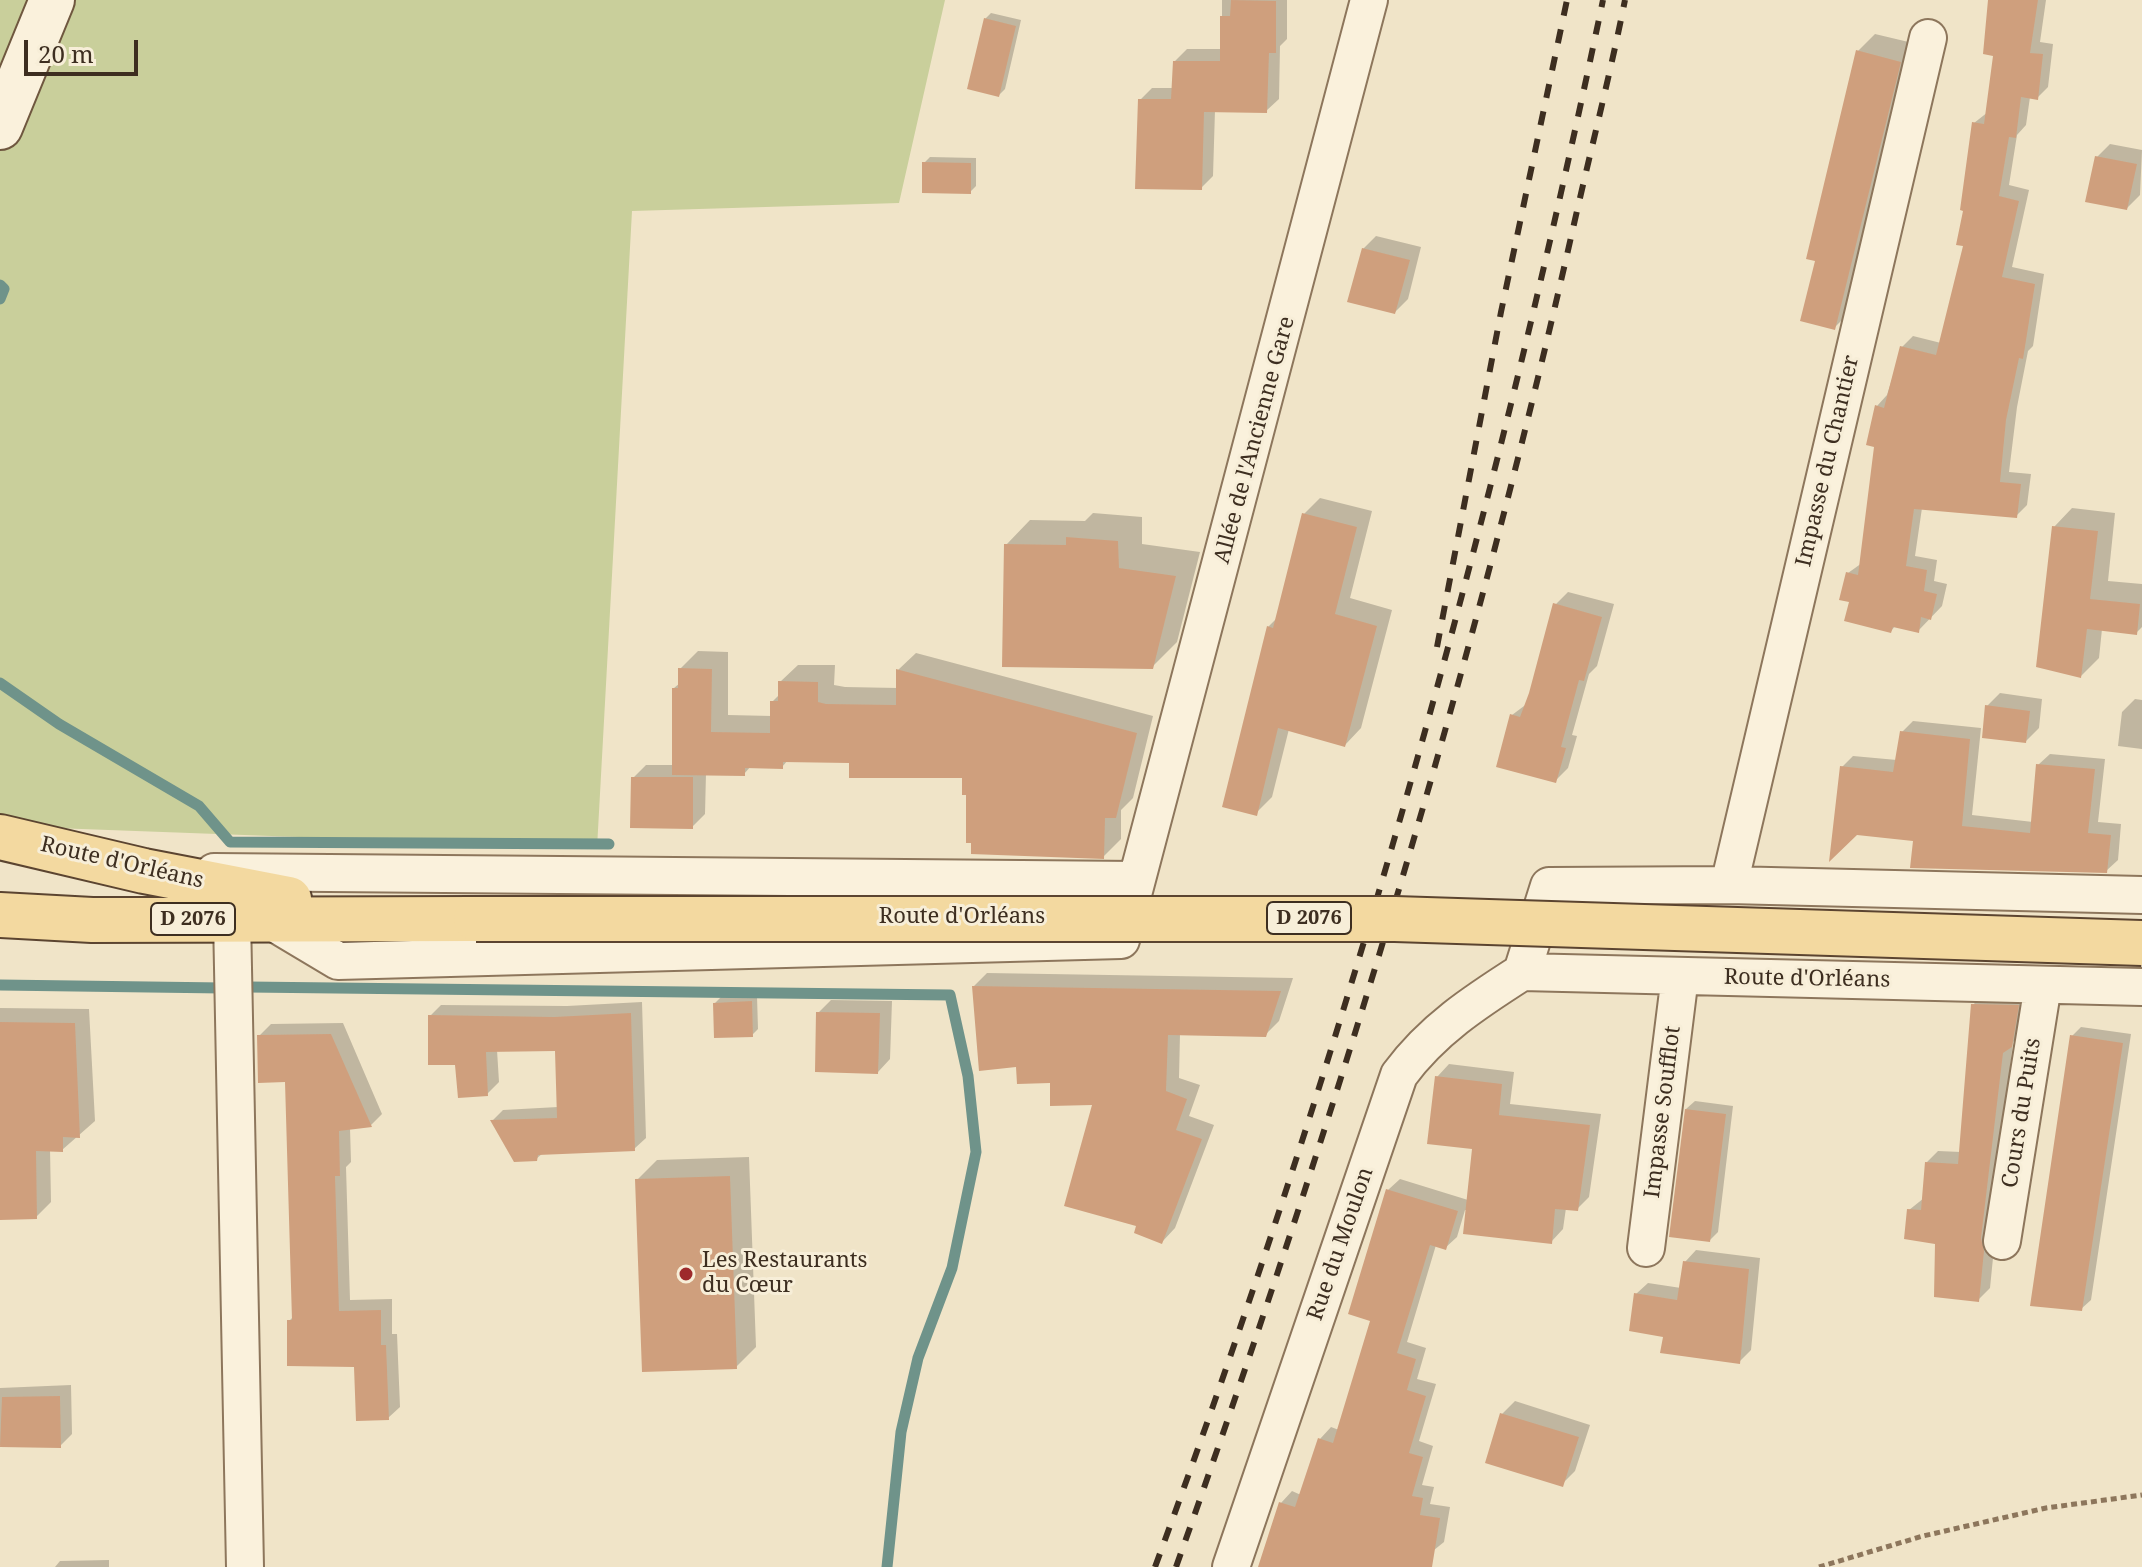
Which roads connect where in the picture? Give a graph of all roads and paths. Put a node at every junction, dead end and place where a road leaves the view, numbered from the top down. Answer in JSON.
{"nodes":[{"id":1,"x":52,"y":0,"type":"edge"},
{"id":2,"x":1369,"y":0,"type":"edge"},
{"id":3,"x":1928,"y":38,"type":"dead end"},
{"id":4,"x":0,"y":127,"type":"edge"},
{"id":5,"x":8,"y":840,"type":"edge"},
{"id":6,"x":144,"y":871,"type":"junction"},
{"id":7,"x":1136,"y":880,"type":"junction"},
{"id":8,"x":1729,"y":885,"type":"junction"},
{"id":9,"x":2142,"y":895,"type":"edge"},
{"id":10,"x":0,"y":915,"type":"edge"},
{"id":11,"x":386,"y":917,"type":"junction"},
{"id":12,"x":249,"y":918,"type":"junction"},
{"id":13,"x":2142,"y":943,"type":"edge"},
{"id":14,"x":1522,"y":972,"type":"junction"},
{"id":15,"x":1680,"y":976,"type":"junction"},
{"id":16,"x":2043,"y":985,"type":"junction"},
{"id":17,"x":2142,"y":987,"type":"edge"},
{"id":18,"x":2002,"y":1241,"type":"dead end"},
{"id":19,"x":1646,"y":1248,"type":"dead end"},
{"id":20,"x":2142,"y":1495,"type":"edge"},
{"id":21,"x":245,"y":1567,"type":"edge"},
{"id":22,"x":1231,"y":1567,"type":"edge"},
{"id":23,"x":1819,"y":1567,"type":"edge"}],
"edges":[{"from":1,"to":4,"type":"main road"},
{"from":2,"to":7,"type":"street","name":"Allée de l'Ancienne Gare"},
{"from":3,"to":8,"type":"street","name":"Impasse du Chantier"},
{"from":5,"to":6,"type":"main road","number":"D 2076"},
{"from":6,"to":7,"type":"street"},
{"from":6,"to":11,"type":"main road","name":"Route d'Orléans","number":"D 2076"},
{"from":7,"to":12,"type":"street","name":"Allée de l'Ancienne Gare"},
{"from":8,"to":9,"type":"street"},
{"from":8,"to":14,"type":"street"},
{"from":10,"to":12,"type":"main road","name":"Route d'Orléans","number":"D 2076"},
{"from":11,"to":12,"type":"main road","name":"Route d'Orléans","number":"D 2076"},
{"from":11,"to":13,"type":"main road","name":"Route d'Orléans","number":"D 2076","bridge":true},
{"from":12,"to":21,"type":"street"},
{"from":14,"to":15,"type":"street","name":"Route d'Orléans"},
{"from":14,"to":22,"type":"street","name":"Rue du Moulon"},
{"from":15,"to":16,"type":"street","name":"Route d'Orléans"},
{"from":15,"to":19,"type":"street","name":"Impasse Soufflot"},
{"from":16,"to":17,"type":"street","name":"Route d'Orléans"},
{"from":16,"to":18,"type":"street","name":"Cours du Puits"},
{"from":20,"to":23,"type":"path"}]}
